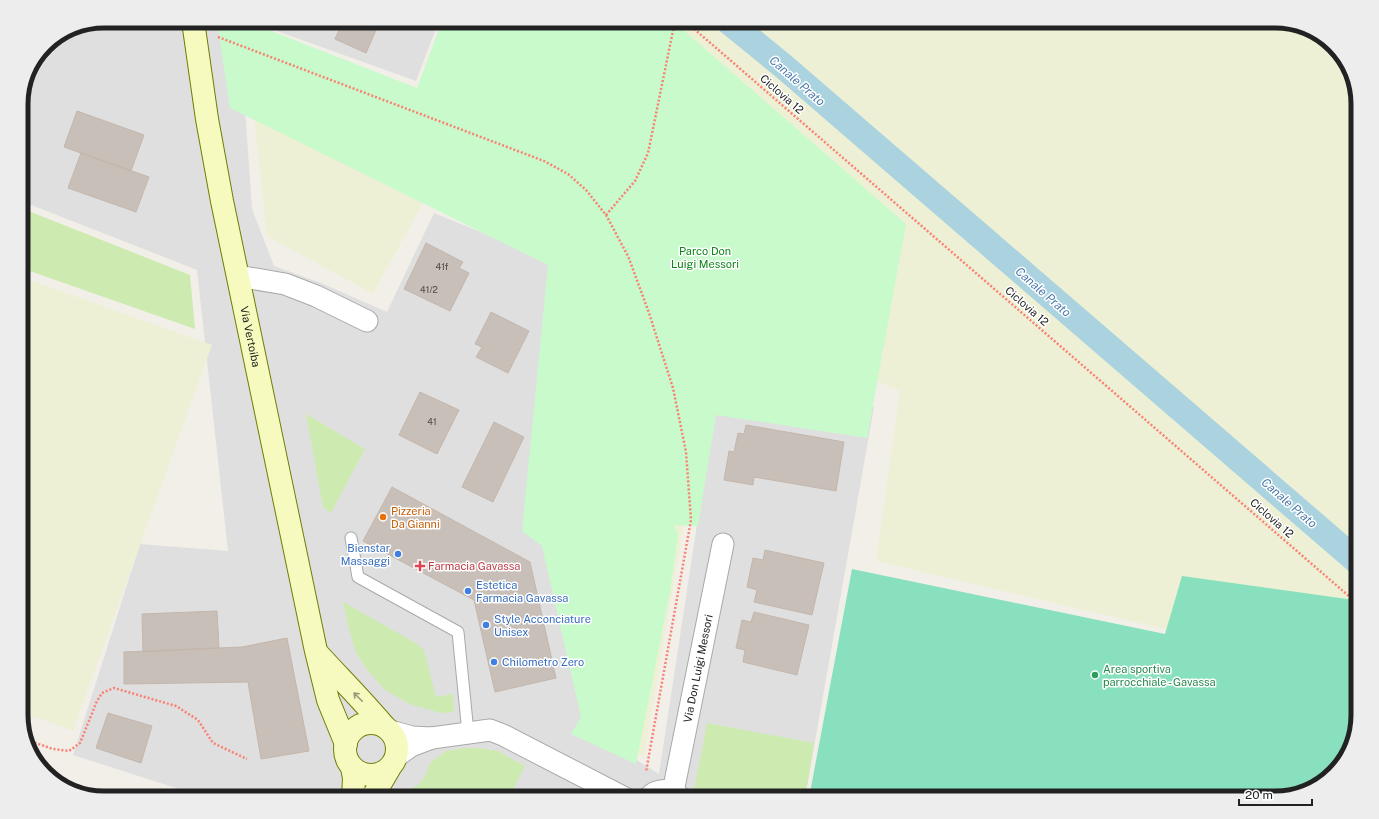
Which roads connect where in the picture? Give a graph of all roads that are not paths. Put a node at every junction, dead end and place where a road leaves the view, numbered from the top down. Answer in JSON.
{"nodes":[{"id":1,"x":194,"y":28,"type":"edge"},
{"id":2,"x":238,"y":276,"type":"junction"},
{"id":3,"x":367,"y":322,"type":"dead end"},
{"id":4,"x":351,"y":538,"type":"dead end"},
{"id":5,"x":723,"y":544,"type":"dead end"},
{"id":6,"x":316,"y":651,"type":"junction"},
{"id":7,"x":387,"y":729,"type":"junction"},
{"id":8,"x":468,"y":733,"type":"junction"},
{"id":9,"x":432,"y":738,"type":"junction"},
{"id":10,"x":346,"y":744,"type":"junction"},
{"id":11,"x":393,"y":762,"type":"junction"},
{"id":12,"x":352,"y":766,"type":"junction"},
{"id":13,"x":353,"y":791,"type":"edge"},
{"id":14,"x":376,"y":791,"type":"edge"},
{"id":15,"x":611,"y":791,"type":"edge"},
{"id":16,"x":658,"y":791,"type":"edge"},
{"id":17,"x":668,"y":791,"type":"edge"},
{"id":18,"x":678,"y":791,"type":"edge"}],
"edges":[{"from":1,"to":2,"type":"main road","name":"Via Vertoiba"},
{"from":2,"to":3,"type":"street"},
{"from":2,"to":6,"type":"main road","name":"Via Vertoiba"},
{"from":4,"to":8,"type":"lane"},
{"from":5,"to":18,"type":"street","name":"Via Don Luigi Messori"},
{"from":7,"to":6,"type":"main road","one_way":true},
{"from":6,"to":10,"type":"main road","name":"Via Vertoiba"},
{"from":7,"to":9,"type":"street"},
{"from":7,"to":10,"type":"main road"},
{"from":7,"to":11,"type":"main road"},
{"from":8,"to":9,"type":"street"},
{"from":8,"to":15,"type":"street"},
{"from":9,"to":11,"type":"street"},
{"from":10,"to":12,"type":"main road"},
{"from":11,"to":12,"type":"main road"},
{"from":11,"to":14,"type":"main road"},
{"from":12,"to":13,"type":"main road"},
{"from":16,"to":17,"type":"street"}]}
